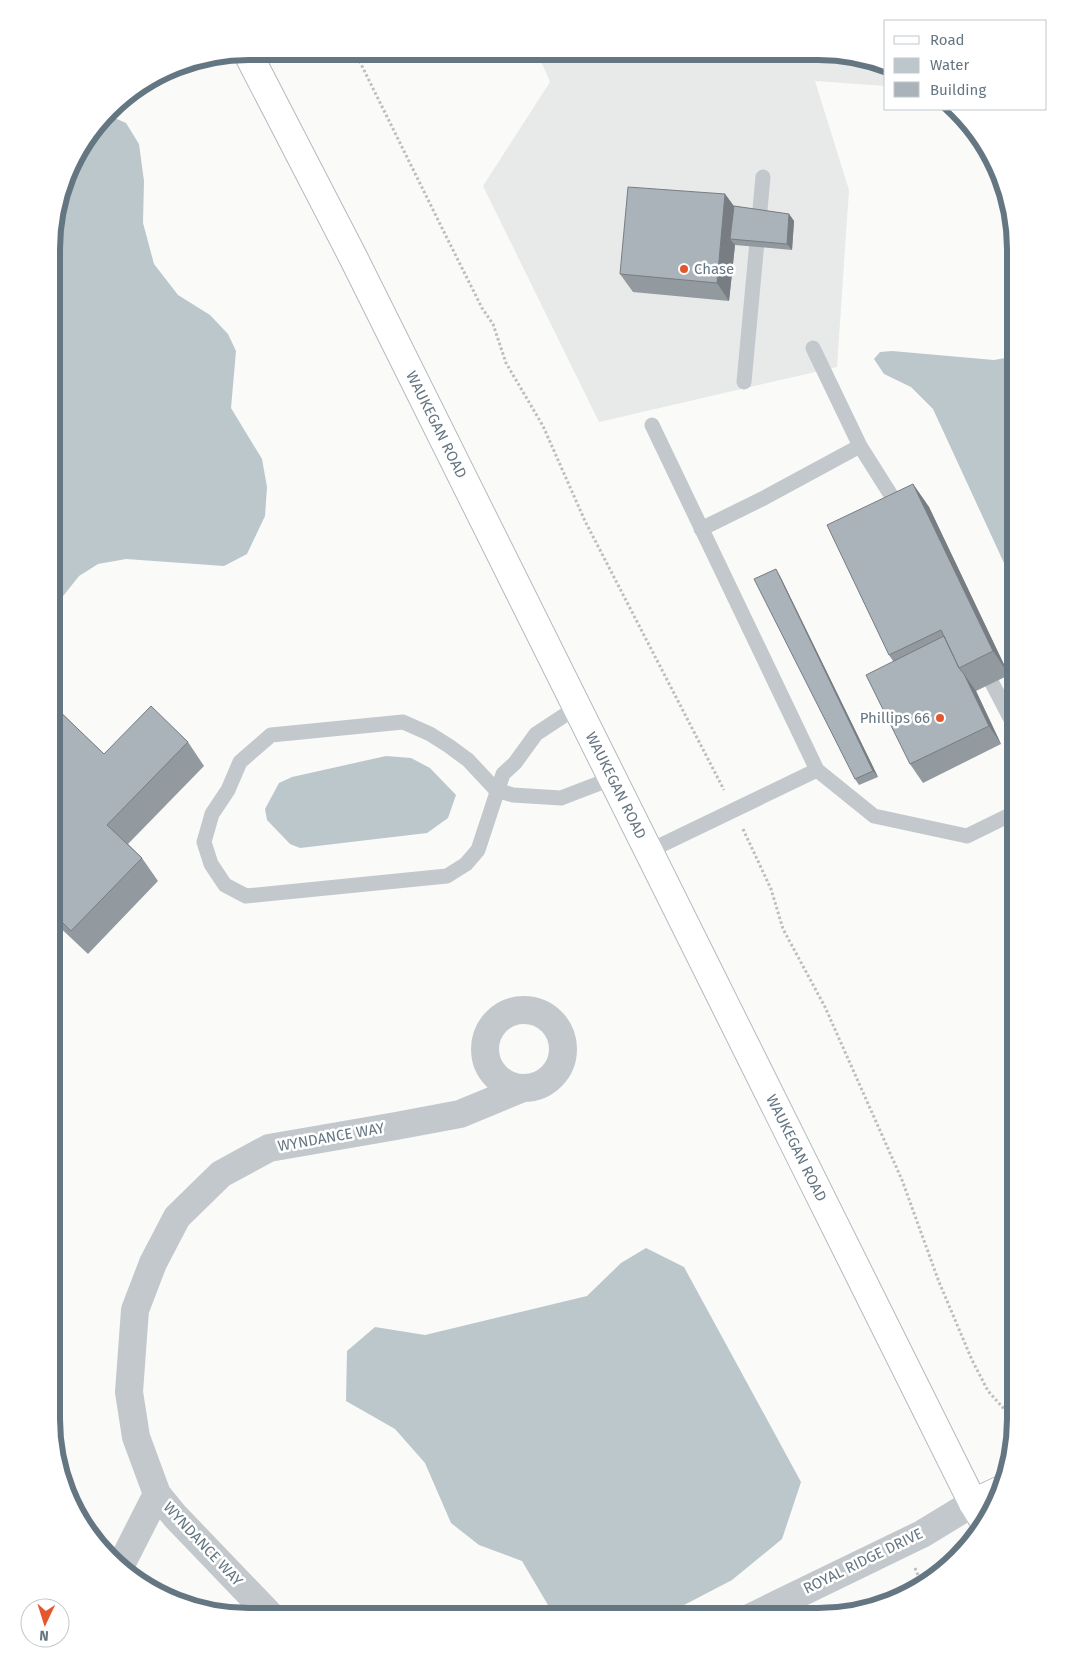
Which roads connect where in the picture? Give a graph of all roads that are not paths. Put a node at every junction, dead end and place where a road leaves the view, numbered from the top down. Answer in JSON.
{"nodes":[{"id":1,"x":250,"y":60,"type":"edge"},
{"id":2,"x":764,"y":177,"type":"dead end"},
{"id":3,"x":813,"y":348,"type":"dead end"},
{"id":4,"x":744,"y":382,"type":"dead end"},
{"id":5,"x":652,"y":425,"type":"dead end"},
{"id":6,"x":860,"y":446,"type":"junction"},
{"id":7,"x":906,"y":519,"type":"edge"},
{"id":8,"x":701,"y":529,"type":"junction"},
{"id":9,"x":992,"y":683,"type":"dead end"},
{"id":10,"x":577,"y":707,"type":"junction"},
{"id":11,"x":1007,"y":711,"type":"edge"},
{"id":12,"x":817,"y":770,"type":"junction"},
{"id":13,"x":613,"y":778,"type":"junction"},
{"id":14,"x":496,"y":790,"type":"junction"},
{"id":15,"x":1007,"y":816,"type":"edge"},
{"id":16,"x":649,"y":851,"type":"junction"},
{"id":17,"x":523,"y":1088,"type":"dead end"},
{"id":18,"x":157,"y":1494,"type":"junction"},
{"id":19,"x":979,"y":1512,"type":"edge"},
{"id":20,"x":124,"y":1560,"type":"edge"},
{"id":21,"x":792,"y":1607,"type":"edge"},
{"id":22,"x":263,"y":1608,"type":"edge"}],
"edges":[{"from":1,"to":10,"type":"main road","name":"WAUKEGAN ROAD"},
{"from":2,"to":4,"type":"lane"},
{"from":3,"to":6,"type":"lane"},
{"from":5,"to":8,"type":"lane"},
{"from":6,"to":7,"type":"lane"},
{"from":6,"to":8,"type":"lane"},
{"from":8,"to":12,"type":"lane"},
{"from":9,"to":11,"type":"lane"},
{"from":10,"to":13,"type":"main road","name":"WAUKEGAN ROAD"},
{"from":10,"to":14,"type":"lane"},
{"from":12,"to":15,"type":"lane"},
{"from":12,"to":16,"type":"lane"},
{"from":13,"to":14,"type":"lane"},
{"from":13,"to":16,"type":"main road","name":"WAUKEGAN ROAD"},
{"from":14,"to":14,"type":"lane"},
{"from":16,"to":19,"type":"main road","name":"WAUKEGAN ROAD"},
{"from":17,"to":18,"type":"street","name":"WYNDANCE WAY"},
{"from":18,"to":20,"type":"street","name":"WYNDANCE WAY"},
{"from":18,"to":22,"type":"street","name":"WYNDANCE WAY"},
{"from":19,"to":21,"type":"street","name":"ROYAL RIDGE DRIVE"}]}
